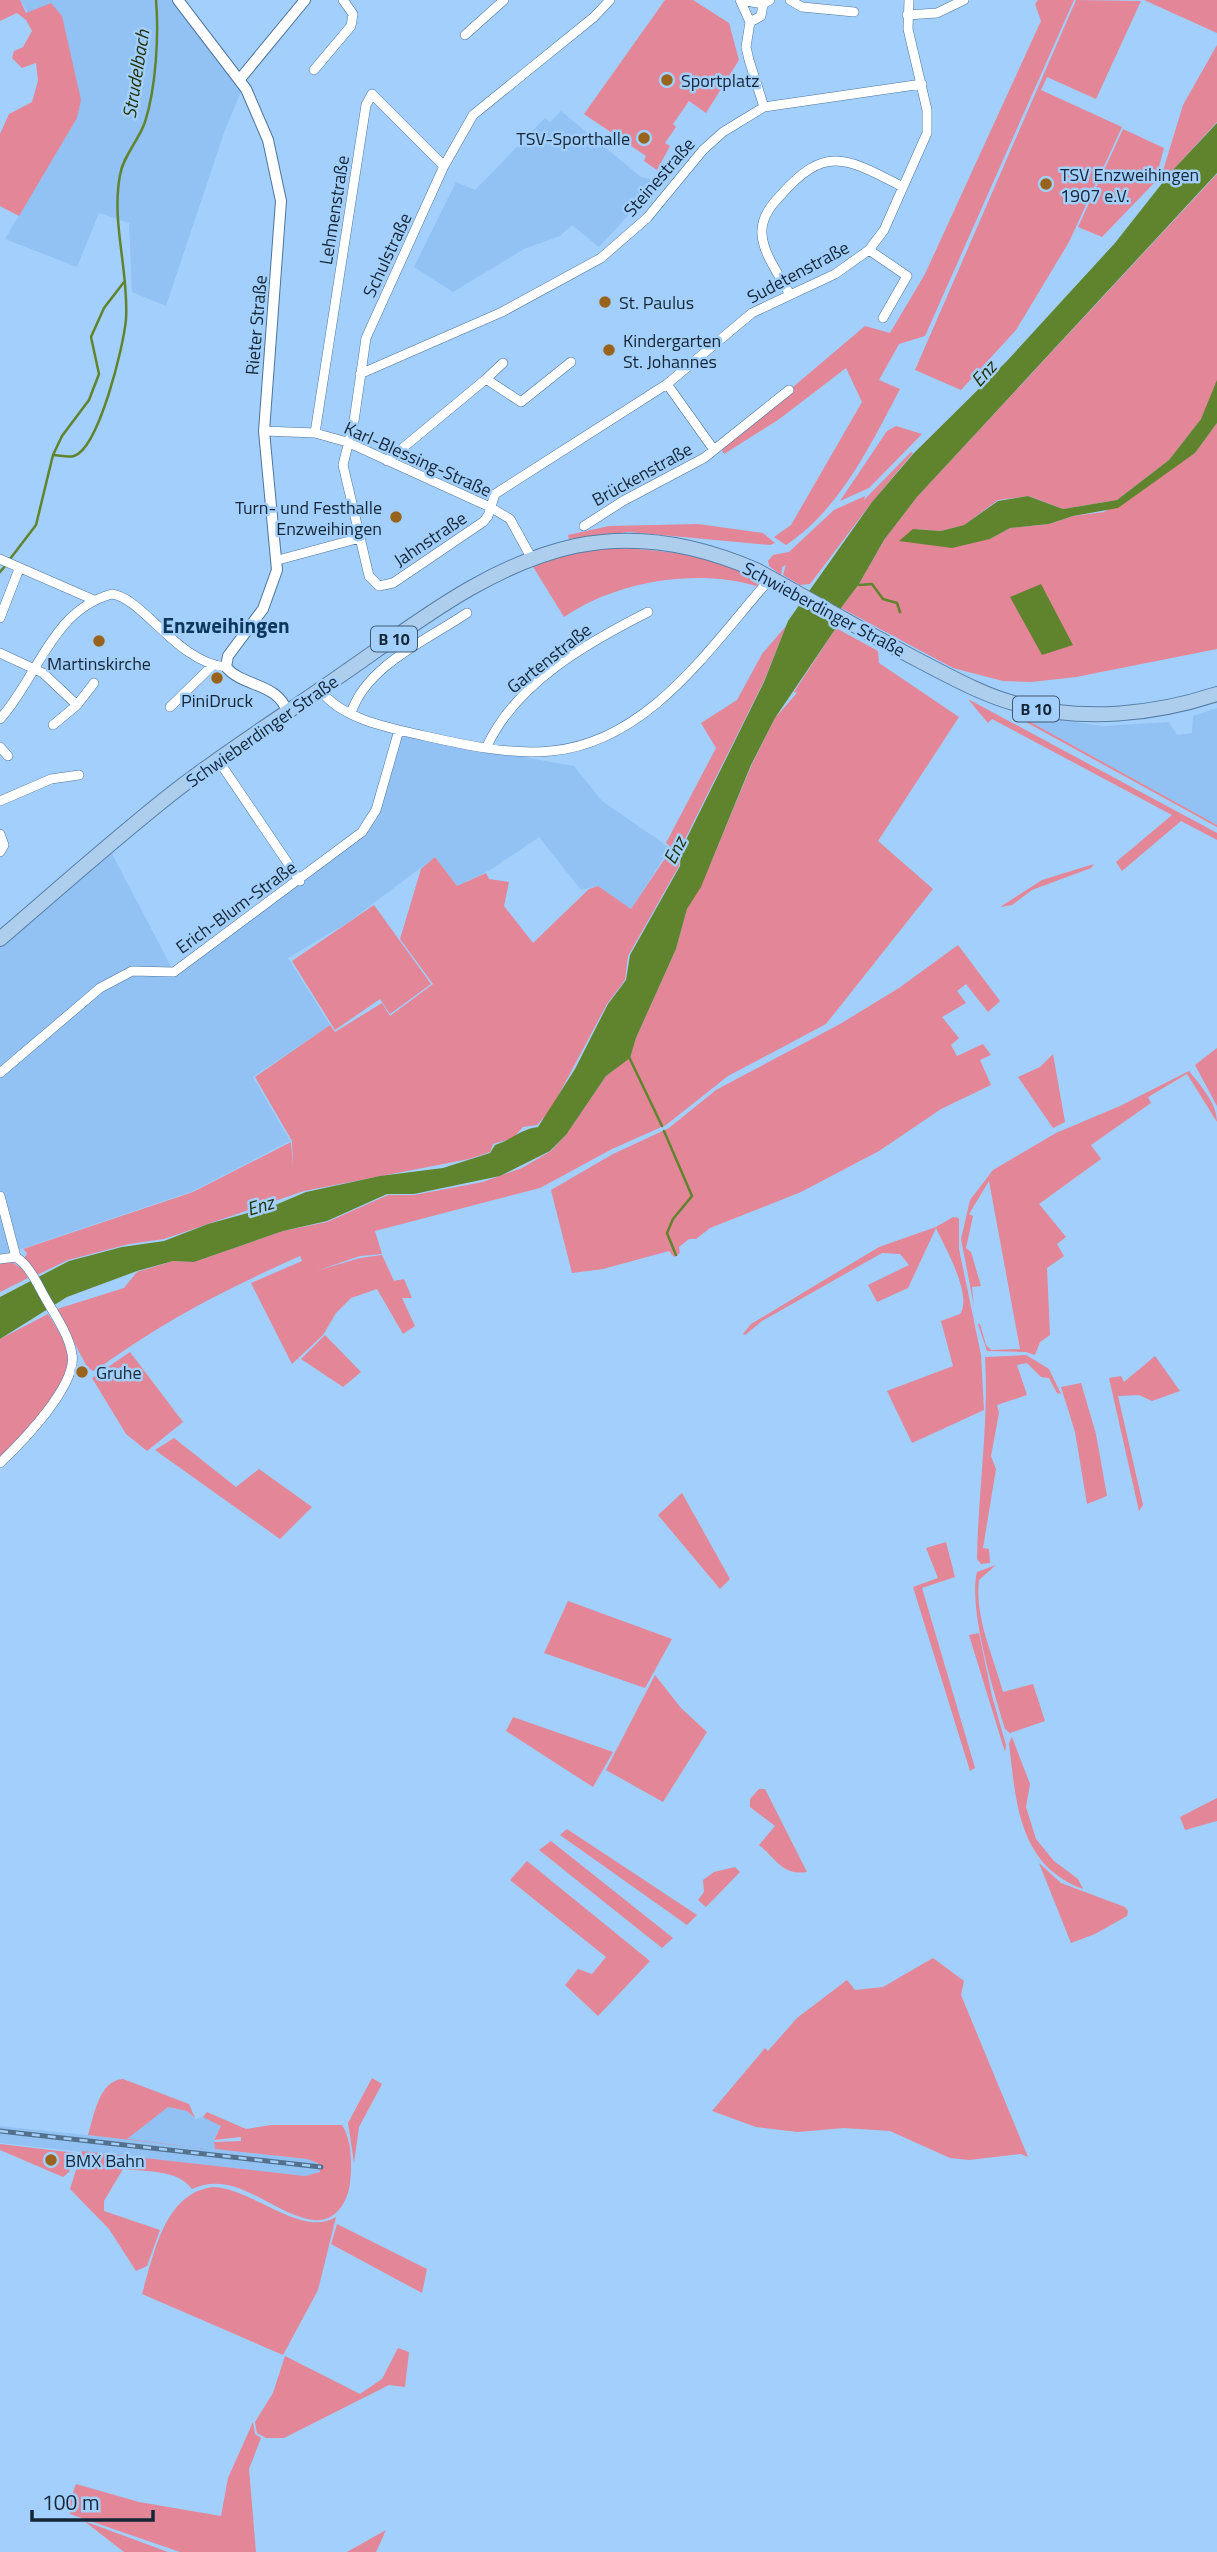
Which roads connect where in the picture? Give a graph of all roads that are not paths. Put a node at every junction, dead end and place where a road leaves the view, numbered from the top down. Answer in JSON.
{"nodes":[{"id":1,"x":178,"y":0,"type":"edge"},
{"id":2,"x":304,"y":0,"type":"edge"},
{"id":3,"x":343,"y":0,"type":"edge"},
{"id":4,"x":504,"y":0,"type":"edge"},
{"id":5,"x":610,"y":0,"type":"edge"},
{"id":6,"x":740,"y":0,"type":"edge"},
{"id":7,"x":790,"y":0,"type":"edge"},
{"id":8,"x":909,"y":0,"type":"edge"},
{"id":9,"x":964,"y":0,"type":"edge"},
{"id":10,"x":766,"y":2,"type":"edge"},
{"id":11,"x":854,"y":12,"type":"dead end"},
{"id":12,"x":907,"y":15,"type":"junction"},
{"id":13,"x":750,"y":22,"type":"junction"},
{"id":14,"x":465,"y":35,"type":"dead end"},
{"id":15,"x":314,"y":70,"type":"dead end"},
{"id":16,"x":240,"y":79,"type":"junction"},
{"id":17,"x":922,"y":84,"type":"junction"},
{"id":18,"x":764,"y":107,"type":"junction"},
{"id":19,"x":444,"y":166,"type":"junction"},
{"id":20,"x":903,"y":187,"type":"junction"},
{"id":21,"x":869,"y":250,"type":"junction"},
{"id":22,"x":789,"y":293,"type":"junction"},
{"id":23,"x":883,"y":318,"type":"dead end"},
{"id":24,"x":571,"y":362,"type":"dead end"},
{"id":25,"x":503,"y":363,"type":"dead end"},
{"id":26,"x":360,"y":374,"type":"junction"},
{"id":27,"x":486,"y":379,"type":"junction"},
{"id":28,"x":667,"y":384,"type":"junction"},
{"id":29,"x":789,"y":390,"type":"dead end"},
{"id":30,"x":264,"y":431,"type":"junction"},
{"id":31,"x":315,"y":433,"type":"junction"},
{"id":32,"x":347,"y":442,"type":"junction"},
{"id":33,"x":715,"y":450,"type":"junction"},
{"id":34,"x":387,"y":461,"type":"junction"},
{"id":35,"x":490,"y":507,"type":"junction"},
{"id":36,"x":584,"y":526,"type":"dead end"},
{"id":37,"x":360,"y":538,"type":"junction"},
{"id":38,"x":0,"y":559,"type":"edge"},
{"id":39,"x":532,"y":559,"type":"junction"},
{"id":40,"x":278,"y":560,"type":"junction"},
{"id":41,"x":15,"y":567,"type":"junction"},
{"id":42,"x":771,"y":578,"type":"junction"},
{"id":43,"x":379,"y":586,"type":"joint"},
{"id":44,"x":94,"y":600,"type":"junction"},
{"id":45,"x":648,"y":612,"type":"dead end"},
{"id":46,"x":467,"y":613,"type":"dead end"},
{"id":47,"x":0,"y":618,"type":"edge"},
{"id":48,"x":0,"y":653,"type":"edge"},
{"id":49,"x":212,"y":666,"type":"junction"},
{"id":50,"x":226,"y":667,"type":"junction"},
{"id":51,"x":35,"y":670,"type":"junction"},
{"id":52,"x":94,"y":683,"type":"dead end"},
{"id":53,"x":320,"y":690,"type":"junction"},
{"id":54,"x":1217,"y":694,"type":"edge"},
{"id":55,"x":77,"y":705,"type":"junction"},
{"id":56,"x":170,"y":707,"type":"dead end"},
{"id":57,"x":287,"y":712,"type":"junction"},
{"id":58,"x":351,"y":713,"type":"junction"},
{"id":59,"x":0,"y":719,"type":"edge"},
{"id":60,"x":53,"y":725,"type":"dead end"},
{"id":61,"x":399,"y":730,"type":"junction"},
{"id":62,"x":0,"y":747,"type":"edge"},
{"id":63,"x":487,"y":747,"type":"junction"},
{"id":64,"x":8,"y":756,"type":"dead end"},
{"id":65,"x":218,"y":760,"type":"junction"},
{"id":66,"x":79,"y":775,"type":"dead end"},
{"id":67,"x":0,"y":801,"type":"edge"},
{"id":68,"x":0,"y":834,"type":"edge"},
{"id":69,"x":0,"y":852,"type":"edge"},
{"id":70,"x":300,"y":881,"type":"junction"},
{"id":71,"x":0,"y":939,"type":"edge"},
{"id":72,"x":0,"y":1073,"type":"edge"},
{"id":73,"x":0,"y":1199,"type":"edge"},
{"id":74,"x":5,"y":1237,"type":"edge"},
{"id":75,"x":16,"y":1257,"type":"junction"},
{"id":76,"x":0,"y":1259,"type":"edge"},
{"id":77,"x":0,"y":1463,"type":"edge"}],
"edges":[{"from":1,"to":16,"type":"street","name":"Rieter Straße"},
{"from":2,"to":16,"type":"street"},
{"from":3,"to":15,"type":"street"},
{"from":4,"to":14,"type":"street"},
{"from":5,"to":19,"type":"street","name":"Schulstraße"},
{"from":6,"to":10,"type":"street"},
{"from":6,"to":13,"type":"street"},
{"from":7,"to":11,"type":"street"},
{"from":8,"to":12,"type":"street","name":"Sudetenstraße"},
{"from":9,"to":12,"type":"street"},
{"from":10,"to":13,"type":"street"},
{"from":12,"to":17,"type":"street","name":"Sudetenstraße"},
{"from":13,"to":18,"type":"street"},
{"from":16,"to":30,"type":"street","name":"Rieter Straße"},
{"from":17,"to":18,"type":"street","name":"Steinestraße"},
{"from":17,"to":20,"type":"street","name":"Sudetenstraße"},
{"from":18,"to":26,"type":"street","name":"Steinestraße"},
{"from":19,"to":26,"type":"street","name":"Schulstraße"},
{"from":19,"to":31,"type":"street","name":"Lehmenstraße"},
{"from":20,"to":21,"type":"street","name":"Sudetenstraße"},
{"from":20,"to":22,"type":"street"},
{"from":21,"to":22,"type":"street","name":"Sudetenstraße"},
{"from":21,"to":23,"type":"street"},
{"from":22,"to":28,"type":"street","name":"Sudetenstraße"},
{"from":24,"to":27,"type":"street"},
{"from":25,"to":27,"type":"street"},
{"from":26,"to":32,"type":"street","name":"Schulstraße"},
{"from":27,"to":34,"type":"street"},
{"from":28,"to":33,"type":"street"},
{"from":28,"to":35,"type":"street","name":"Sudetenstraße"},
{"from":29,"to":33,"type":"street","name":"Brückenstraße"},
{"from":30,"to":31,"type":"street","name":"Karl-Blessing-Straße"},
{"from":30,"to":40,"type":"street","name":"Rieter Straße"},
{"from":31,"to":32,"type":"street","name":"Karl-Blessing-Straße"},
{"from":32,"to":34,"type":"street","name":"Karl-Blessing-Straße"},
{"from":32,"to":37,"type":"street","name":"Schulstraße"},
{"from":33,"to":36,"type":"street","name":"Brückenstraße"},
{"from":34,"to":35,"type":"street","name":"Karl-Blessing-Straße"},
{"from":35,"to":39,"type":"street","name":"Karl-Blessing-Straße"},
{"from":35,"to":43,"type":"street","name":"Jahnstraße"},
{"from":37,"to":40,"type":"street"},
{"from":37,"to":43,"type":"street","name":"Schulstraße"},
{"from":38,"to":41,"type":"street"},
{"from":39,"to":42,"type":"main road","name":"Schwieberdinger Straße","number":"B 10"},
{"from":39,"to":53,"type":"main road","name":"Schwieberdinger Straße","number":"B 10"},
{"from":40,"to":50,"type":"street","name":"Rieter Straße"},
{"from":41,"to":44,"type":"street"},
{"from":41,"to":47,"type":"street"},
{"from":42,"to":54,"type":"main road","name":"Schwieberdinger Straße","number":"B 10"},
{"from":42,"to":63,"type":"street"},
{"from":44,"to":49,"type":"street"},
{"from":44,"to":51,"type":"street"},
{"from":45,"to":63,"type":"street","name":"Gartenstraße"},
{"from":46,"to":58,"type":"street"},
{"from":48,"to":51,"type":"street"},
{"from":49,"to":50,"type":"street"},
{"from":49,"to":56,"type":"street"},
{"from":50,"to":57,"type":"street"},
{"from":51,"to":55,"type":"street"},
{"from":51,"to":59,"type":"street"},
{"from":52,"to":55,"type":"street"},
{"from":53,"to":57,"type":"main road","name":"Schwieberdinger Straße","number":"B 10"},
{"from":53,"to":58,"type":"street"},
{"from":55,"to":60,"type":"street"},
{"from":57,"to":65,"type":"main road","name":"Schwieberdinger Straße","number":"B 10"},
{"from":58,"to":61,"type":"street"},
{"from":61,"to":63,"type":"street"},
{"from":61,"to":70,"type":"street","name":"Erich-Blum-Straße"},
{"from":62,"to":64,"type":"street"},
{"from":65,"to":70,"type":"street"},
{"from":65,"to":71,"type":"main road","name":"Schwieberdinger Straße","number":"B 10"},
{"from":66,"to":67,"type":"street"},
{"from":68,"to":69,"type":"street"},
{"from":70,"to":72,"type":"street","name":"Erich-Blum-Straße"},
{"from":73,"to":74,"type":"street"},
{"from":74,"to":75,"type":"street"},
{"from":75,"to":76,"type":"street"},
{"from":75,"to":77,"type":"street"}]}
